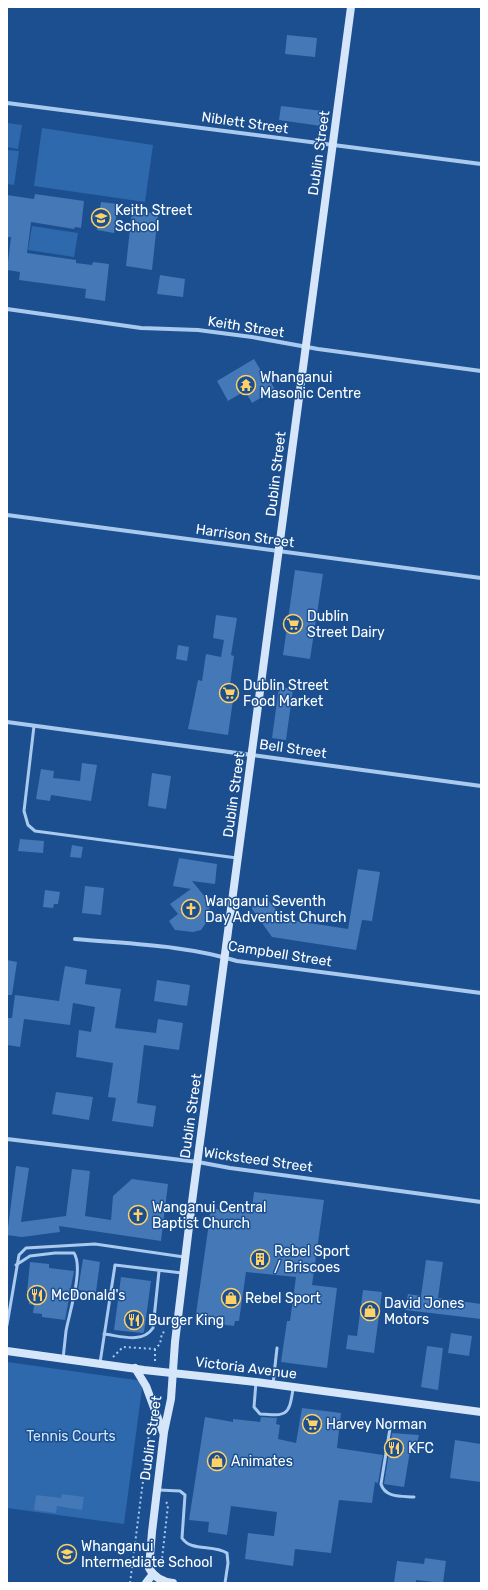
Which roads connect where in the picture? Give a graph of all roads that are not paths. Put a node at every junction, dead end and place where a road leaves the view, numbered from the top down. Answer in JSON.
{"nodes":[{"id":1,"x":351,"y":7,"type":"edge"},
{"id":2,"x":7,"y":103,"type":"edge"},
{"id":3,"x":333,"y":145,"type":"junction"},
{"id":4,"x":481,"y":164,"type":"edge"},
{"id":5,"x":7,"y":309,"type":"edge"},
{"id":6,"x":306,"y":347,"type":"junction"},
{"id":7,"x":481,"y":371,"type":"edge"},
{"id":8,"x":7,"y":515,"type":"edge"},
{"id":9,"x":279,"y":551,"type":"junction"},
{"id":10,"x":481,"y":578,"type":"edge"},
{"id":11,"x":7,"y":722,"type":"edge"},
{"id":12,"x":34,"y":726,"type":"junction"},
{"id":13,"x":252,"y":755,"type":"junction"},
{"id":14,"x":481,"y":786,"type":"edge"},
{"id":15,"x":238,"y":858,"type":"junction"},
{"id":16,"x":75,"y":938,"type":"dead end"},
{"id":17,"x":225,"y":957,"type":"junction"},
{"id":18,"x":481,"y":993,"type":"edge"},
{"id":19,"x":7,"y":1139,"type":"edge"},
{"id":20,"x":198,"y":1162,"type":"junction"},
{"id":21,"x":481,"y":1202,"type":"edge"},
{"id":22,"x":186,"y":1257,"type":"junction"},
{"id":23,"x":16,"y":1265,"type":"junction"},
{"id":24,"x":159,"y":1270,"type":"junction"},
{"id":25,"x":184,"y":1274,"type":"junction"},
{"id":26,"x":7,"y":1325,"type":"edge"},
{"id":27,"x":104,"y":1334,"type":"junction"},
{"id":28,"x":277,"y":1348,"type":"dead end"},
{"id":29,"x":7,"y":1352,"type":"edge"},
{"id":30,"x":63,"y":1360,"type":"junction"},
{"id":31,"x":100,"y":1364,"type":"junction"},
{"id":32,"x":135,"y":1368,"type":"junction"},
{"id":33,"x":173,"y":1373,"type":"junction"},
{"id":34,"x":256,"y":1382,"type":"junction"},
{"id":35,"x":273,"y":1384,"type":"junction"},
{"id":36,"x":293,"y":1387,"type":"junction"},
{"id":37,"x":481,"y":1412,"type":"edge"},
{"id":38,"x":390,"y":1422,"type":"dead end"},
{"id":39,"x":164,"y":1432,"type":"junction"},
{"id":40,"x":157,"y":1490,"type":"junction"},
{"id":41,"x":414,"y":1497,"type":"dead end"},
{"id":42,"x":153,"y":1574,"type":"junction"},
{"id":43,"x":146,"y":1583,"type":"edge"},
{"id":44,"x":173,"y":1583,"type":"edge"},
{"id":45,"x":225,"y":1583,"type":"edge"}],
"edges":[{"from":1,"to":3,"type":"main road","name":"Dublin Street"},
{"from":2,"to":3,"type":"street","name":"Niblett Street"},
{"from":3,"to":4,"type":"street","name":"Niblett Street"},
{"from":3,"to":6,"type":"main road","name":"Dublin Street"},
{"from":5,"to":6,"type":"street","name":"Keith Street"},
{"from":6,"to":7,"type":"street","name":"Keith Street"},
{"from":6,"to":9,"type":"main road","name":"Dublin Street"},
{"from":8,"to":9,"type":"street","name":"Harrison Street"},
{"from":9,"to":10,"type":"street","name":"Harrison Street"},
{"from":9,"to":13,"type":"main road","name":"Dublin Street"},
{"from":11,"to":12,"type":"street","name":"Bell Street"},
{"from":12,"to":13,"type":"street","name":"Bell Street"},
{"from":12,"to":15,"type":"lane"},
{"from":13,"to":14,"type":"street","name":"Bell Street"},
{"from":13,"to":15,"type":"main road","name":"Dublin Street"},
{"from":15,"to":17,"type":"main road","name":"Dublin Street"},
{"from":16,"to":17,"type":"street","name":"Campbell Street"},
{"from":17,"to":18,"type":"street","name":"Campbell Street"},
{"from":17,"to":20,"type":"main road","name":"Dublin Street"},
{"from":19,"to":20,"type":"street","name":"Wicksteed Street"},
{"from":20,"to":21,"type":"street","name":"Wicksteed Street"},
{"from":20,"to":22,"type":"main road","name":"Dublin Street"},
{"from":22,"to":23,"type":"lane"},
{"from":22,"to":25,"type":"main road","name":"Dublin Street"},
{"from":23,"to":26,"type":"lane"},
{"from":23,"to":30,"type":"lane"},
{"from":24,"to":25,"type":"lane"},
{"from":24,"to":27,"type":"lane"},
{"from":24,"to":27,"type":"lane"},
{"from":25,"to":33,"type":"main road","name":"Dublin Street"},
{"from":27,"to":31,"type":"lane"},
{"from":28,"to":35,"type":"lane"},
{"from":29,"to":30,"type":"main road","name":"Victoria Avenue"},
{"from":30,"to":31,"type":"main road","name":"Victoria Avenue"},
{"from":31,"to":32,"type":"main road","name":"Victoria Avenue"},
{"from":32,"to":33,"type":"main road","name":"Victoria Avenue"},
{"from":32,"to":39,"type":"main road"},
{"from":33,"to":34,"type":"main road","name":"Victoria Avenue"},
{"from":33,"to":39,"type":"main road","name":"Dublin Street"},
{"from":34,"to":35,"type":"main road","name":"Victoria Avenue"},
{"from":34,"to":36,"type":"lane"},
{"from":35,"to":36,"type":"main road","name":"Victoria Avenue"},
{"from":36,"to":37,"type":"main road","name":"Victoria Avenue"},
{"from":38,"to":41,"type":"lane"},
{"from":39,"to":40,"type":"main road","name":"Dublin Street"},
{"from":40,"to":42,"type":"main road","name":"Dublin Street"},
{"from":40,"to":45,"type":"lane"},
{"from":42,"to":43,"type":"main road"},
{"from":42,"to":44,"type":"main road"}]}
